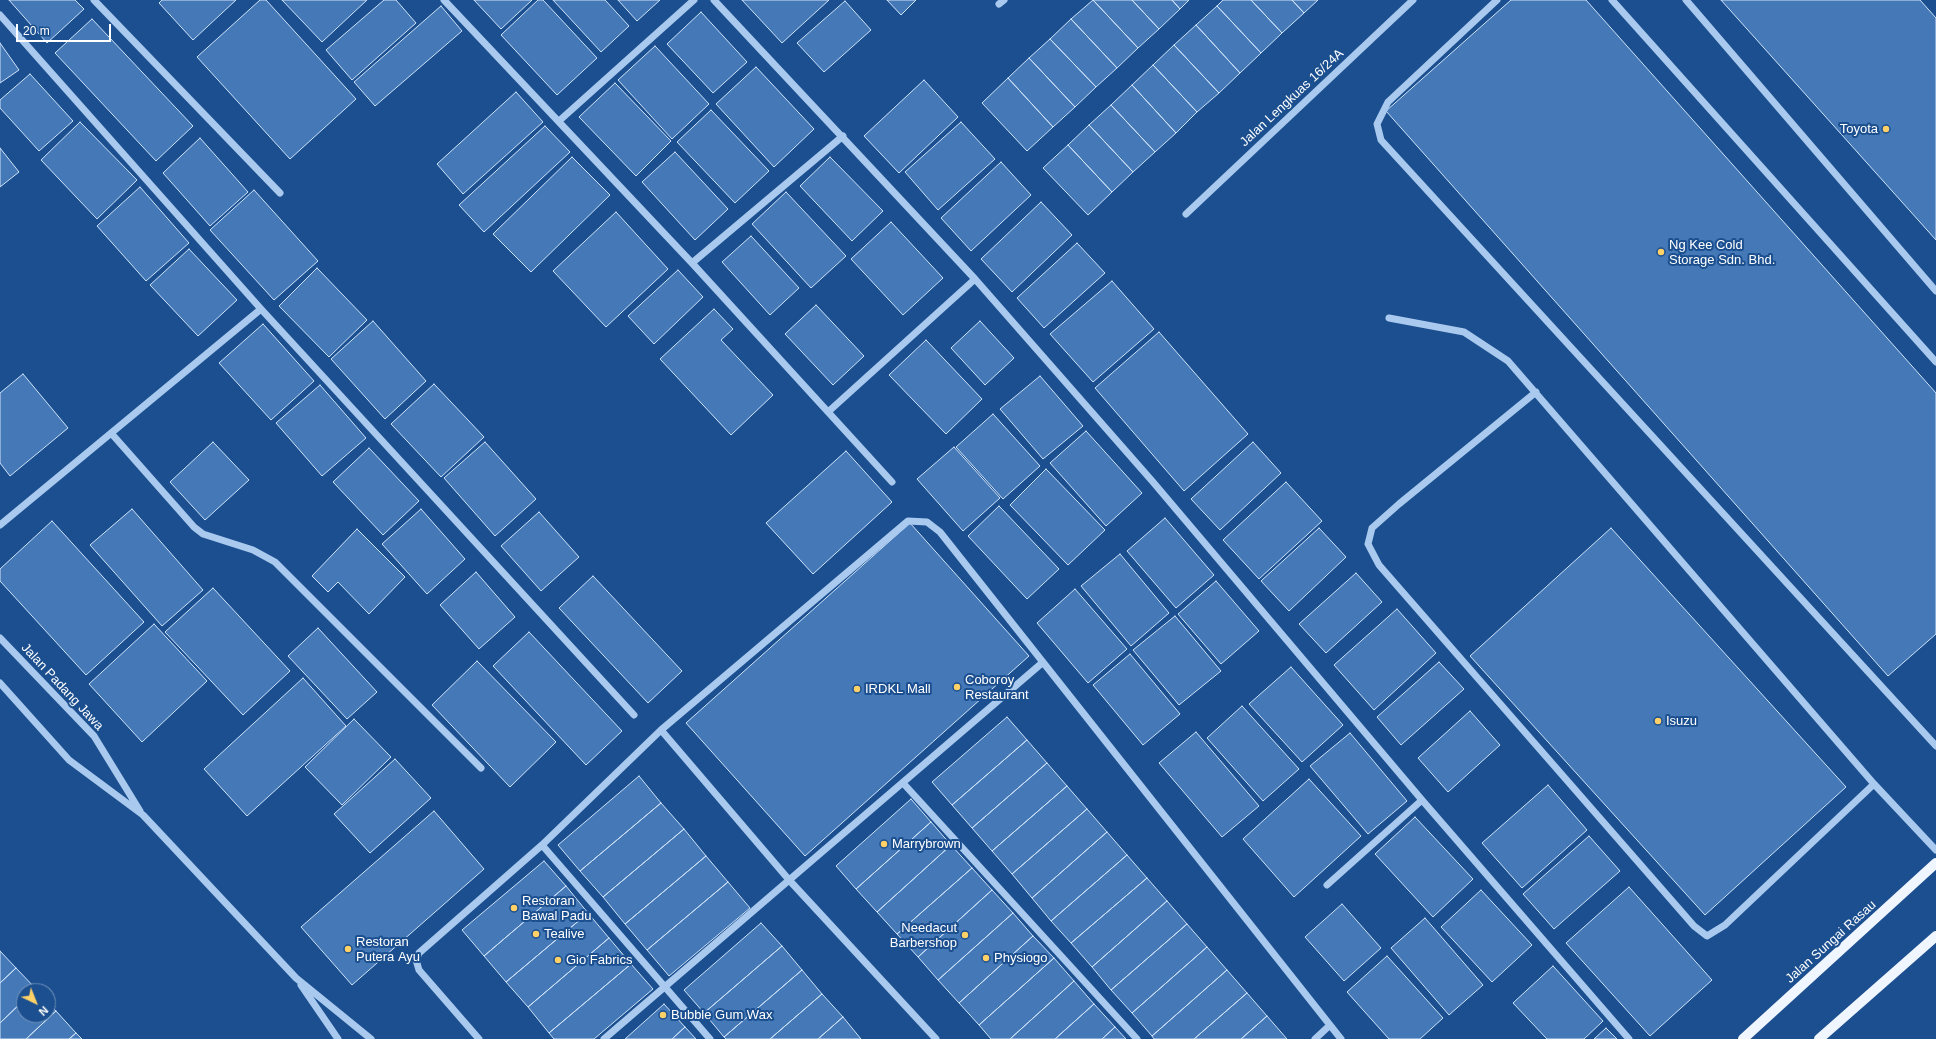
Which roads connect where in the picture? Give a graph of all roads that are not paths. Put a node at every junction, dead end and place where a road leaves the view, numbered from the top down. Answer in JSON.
{"nodes":[{"id":1,"x":94,"y":0,"type":"edge"},
{"id":2,"x":444,"y":0,"type":"edge"},
{"id":3,"x":694,"y":0,"type":"edge"},
{"id":4,"x":714,"y":0,"type":"edge"},
{"id":5,"x":1413,"y":0,"type":"edge"},
{"id":6,"x":1497,"y":0,"type":"edge"},
{"id":7,"x":1612,"y":0,"type":"edge"},
{"id":8,"x":1686,"y":0,"type":"edge"},
{"id":9,"x":0,"y":15,"type":"edge"},
{"id":10,"x":559,"y":121,"type":"junction"},
{"id":11,"x":843,"y":136,"type":"junction"},
{"id":12,"x":280,"y":193,"type":"dead end"},
{"id":13,"x":1186,"y":214,"type":"dead end"},
{"id":14,"x":692,"y":263,"type":"junction"},
{"id":15,"x":975,"y":279,"type":"junction"},
{"id":16,"x":1936,"y":291,"type":"edge"},
{"id":17,"x":261,"y":309,"type":"junction"},
{"id":18,"x":1389,"y":318,"type":"dead end"},
{"id":19,"x":1936,"y":362,"type":"edge"},
{"id":20,"x":1536,"y":392,"type":"junction"},
{"id":21,"x":828,"y":412,"type":"junction"},
{"id":22,"x":111,"y":433,"type":"junction"},
{"id":23,"x":892,"y":482,"type":"dead end"},
{"id":24,"x":0,"y":525,"type":"edge"},
{"id":25,"x":0,"y":638,"type":"edge"},
{"id":26,"x":1042,"y":663,"type":"junction"},
{"id":27,"x":0,"y":683,"type":"edge"},
{"id":28,"x":634,"y":715,"type":"dead end"},
{"id":29,"x":661,"y":730,"type":"junction"},
{"id":30,"x":1935,"y":744,"type":"edge"},
{"id":31,"x":481,"y":768,"type":"dead end"},
{"id":32,"x":903,"y":783,"type":"junction"},
{"id":33,"x":1874,"y":784,"type":"junction"},
{"id":34,"x":1422,"y":800,"type":"junction"},
{"id":35,"x":143,"y":815,"type":"junction"},
{"id":36,"x":542,"y":845,"type":"junction"},
{"id":37,"x":1936,"y":850,"type":"edge"},
{"id":38,"x":1936,"y":863,"type":"edge"},
{"id":39,"x":790,"y":881,"type":"junction"},
{"id":40,"x":1327,"y":885,"type":"dead end"},
{"id":41,"x":1936,"y":936,"type":"edge"},
{"id":42,"x":296,"y":978,"type":"junction"},
{"id":43,"x":665,"y":987,"type":"junction"},
{"id":44,"x":1329,"y":1026,"type":"junction"},
{"id":45,"x":338,"y":1039,"type":"edge"},
{"id":46,"x":371,"y":1039,"type":"edge"},
{"id":47,"x":479,"y":1039,"type":"edge"},
{"id":48,"x":604,"y":1039,"type":"edge"},
{"id":49,"x":710,"y":1039,"type":"edge"},
{"id":50,"x":936,"y":1039,"type":"edge"},
{"id":51,"x":1137,"y":1039,"type":"edge"},
{"id":52,"x":1315,"y":1039,"type":"edge"},
{"id":53,"x":1341,"y":1039,"type":"edge"},
{"id":54,"x":1629,"y":1039,"type":"edge"},
{"id":55,"x":1743,"y":1039,"type":"edge"},
{"id":56,"x":1819,"y":1039,"type":"edge"}],
"edges":[{"from":1,"to":12,"type":"street"},
{"from":2,"to":10,"type":"street"},
{"from":3,"to":10,"type":"street"},
{"from":4,"to":11,"type":"street"},
{"from":5,"to":13,"type":"street","name":"Jalan Lengkuas 16/24A"},
{"from":6,"to":30,"type":"street"},
{"from":7,"to":19,"type":"street"},
{"from":8,"to":16,"type":"street"},
{"from":9,"to":17,"type":"street"},
{"from":10,"to":14,"type":"street"},
{"from":11,"to":14,"type":"street"},
{"from":11,"to":15,"type":"street"},
{"from":14,"to":21,"type":"street"},
{"from":15,"to":21,"type":"street"},
{"from":15,"to":34,"type":"street"},
{"from":17,"to":22,"type":"street"},
{"from":17,"to":28,"type":"street"},
{"from":18,"to":20,"type":"street"},
{"from":20,"to":33,"type":"street"},
{"from":20,"to":33,"type":"street"},
{"from":21,"to":23,"type":"street"},
{"from":22,"to":24,"type":"street"},
{"from":22,"to":31,"type":"street"},
{"from":25,"to":35,"type":"street","name":"Jalan Padang Jawa"},
{"from":26,"to":29,"type":"street"},
{"from":26,"to":32,"type":"street"},
{"from":26,"to":44,"type":"street"},
{"from":27,"to":35,"type":"street","name":"Jalan Padang Jawa"},
{"from":29,"to":36,"type":"street"},
{"from":29,"to":39,"type":"street"},
{"from":32,"to":39,"type":"street"},
{"from":32,"to":51,"type":"street"},
{"from":33,"to":37,"type":"street"},
{"from":34,"to":40,"type":"street"},
{"from":34,"to":54,"type":"street"},
{"from":35,"to":42,"type":"street","name":"Jalan Padang Jawa"},
{"from":36,"to":43,"type":"street"},
{"from":36,"to":47,"type":"street"},
{"from":38,"to":55,"type":"main road","name":"Jalan Sungai Rasau"},
{"from":39,"to":43,"type":"street"},
{"from":39,"to":50,"type":"street"},
{"from":41,"to":56,"type":"main road"},
{"from":42,"to":45,"type":"street"},
{"from":42,"to":46,"type":"street"},
{"from":43,"to":48,"type":"street"},
{"from":43,"to":49,"type":"street"},
{"from":44,"to":52,"type":"street"},
{"from":44,"to":53,"type":"street"}]}
